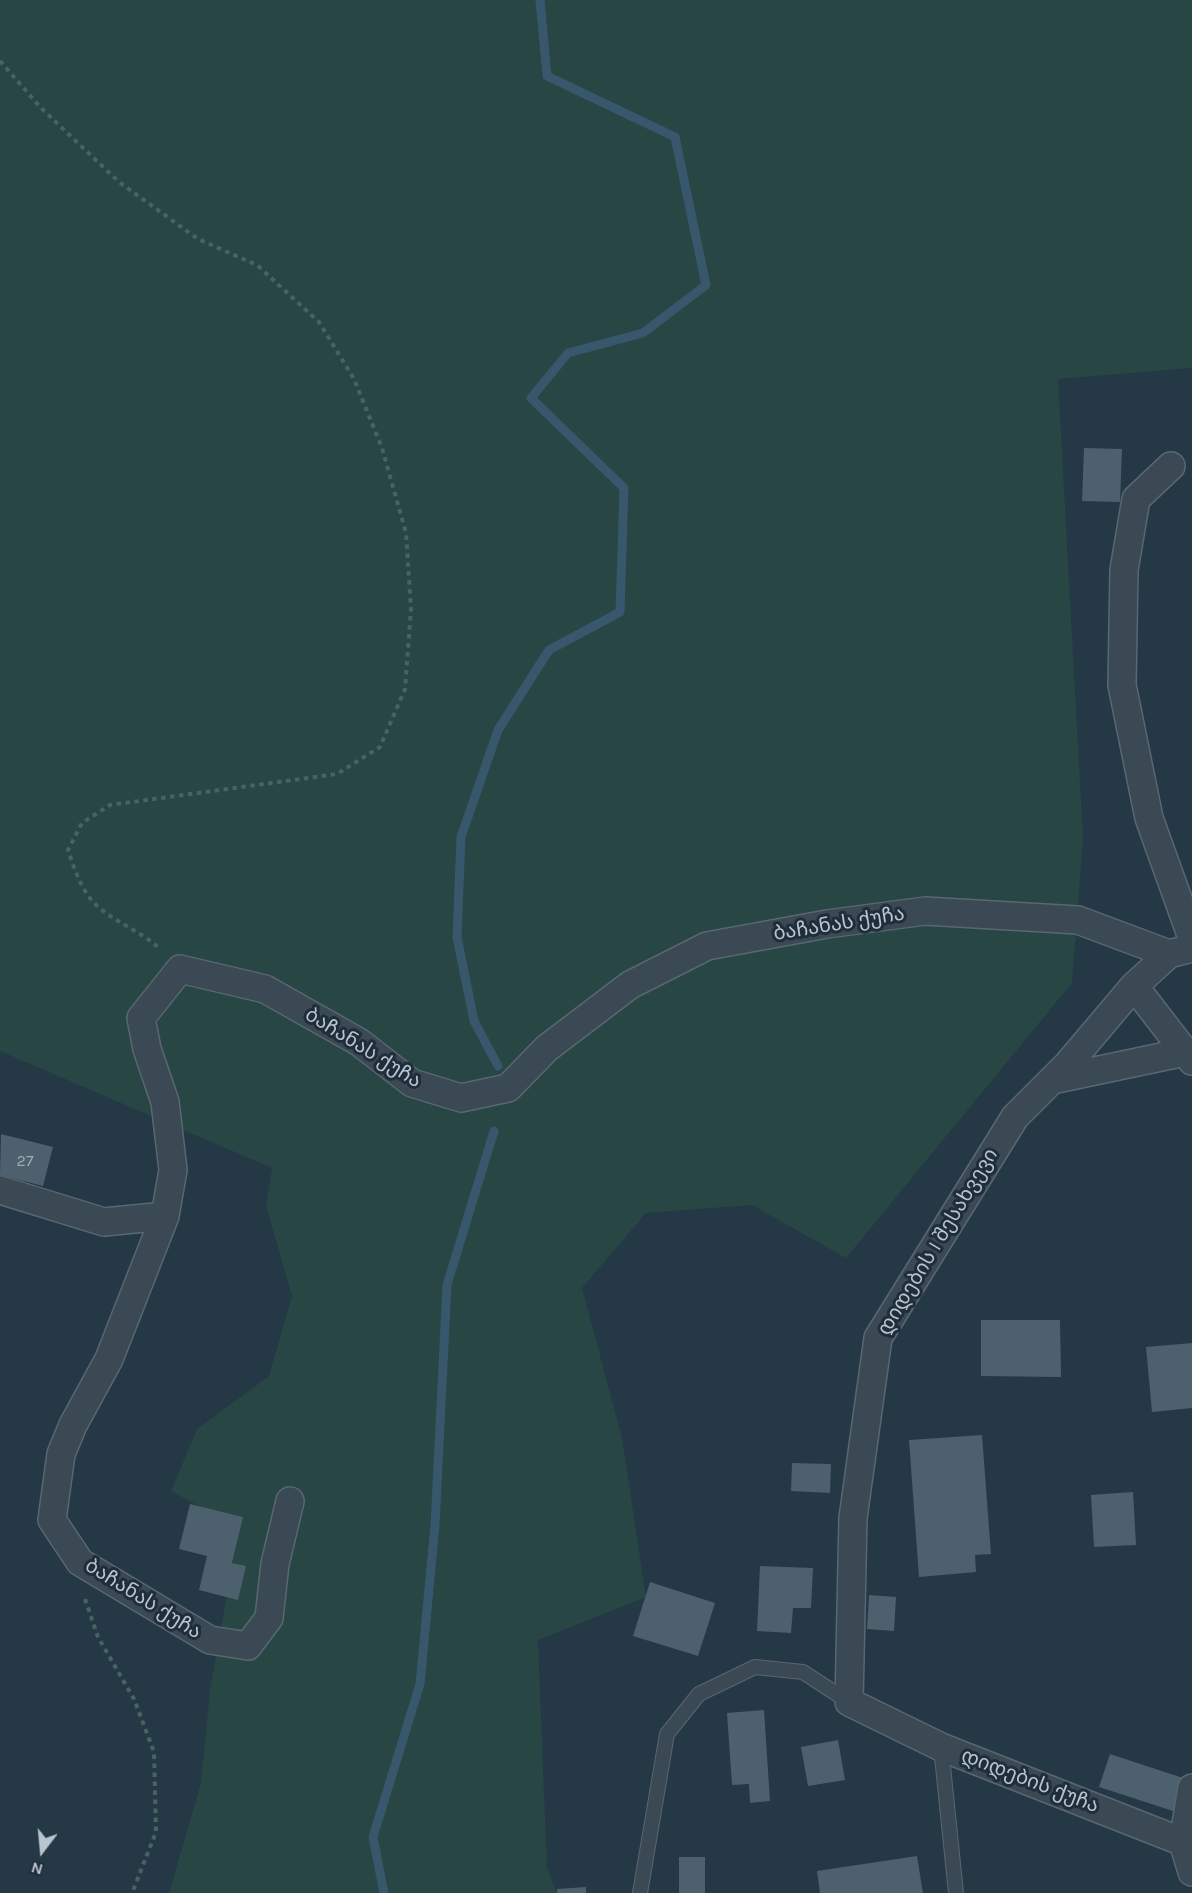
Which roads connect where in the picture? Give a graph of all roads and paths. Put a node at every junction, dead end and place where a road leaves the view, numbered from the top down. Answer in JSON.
{"nodes":[{"id":1,"x":0,"y":61,"type":"edge"},
{"id":2,"x":1171,"y":466,"type":"dead end"},
{"id":3,"x":1192,"y":938,"type":"edge"},
{"id":4,"x":1181,"y":951,"type":"edge"},
{"id":5,"x":180,"y":969,"type":"junction"},
{"id":6,"x":1134,"y":986,"type":"junction"},
{"id":7,"x":1188,"y":1056,"type":"edge"},
{"id":8,"x":1052,"y":1080,"type":"junction"},
{"id":9,"x":0,"y":1190,"type":"edge"},
{"id":10,"x":165,"y":1216,"type":"junction"},
{"id":11,"x":290,"y":1501,"type":"dead end"},
{"id":12,"x":80,"y":1562,"type":"junction"},
{"id":13,"x":849,"y":1702,"type":"junction"},
{"id":14,"x":941,"y":1747,"type":"junction"},
{"id":15,"x":1192,"y":1788,"type":"edge"},
{"id":16,"x":1183,"y":1842,"type":"junction"},
{"id":17,"x":1192,"y":1872,"type":"edge"},
{"id":18,"x":132,"y":1893,"type":"edge"},
{"id":19,"x":640,"y":1893,"type":"edge"},
{"id":20,"x":956,"y":1893,"type":"edge"}],
"edges":[{"from":1,"to":5,"type":"path"},
{"from":2,"to":3,"type":"street"},
{"from":4,"to":5,"type":"street","name":"ბაჩანას ქუჩა"},
{"from":4,"to":6,"type":"street","name":"დიდების I შესახვევი"},
{"from":5,"to":10,"type":"street","name":"ბაჩანას ქუჩა"},
{"from":6,"to":7,"type":"street"},
{"from":6,"to":8,"type":"street","name":"დიდების I შესახვევი"},
{"from":7,"to":8,"type":"street"},
{"from":8,"to":13,"type":"street","name":"დიდების I შესახვევი"},
{"from":9,"to":10,"type":"street"},
{"from":10,"to":12,"type":"street","name":"ბაჩანას ქუჩა"},
{"from":11,"to":12,"type":"street","name":"ბაჩანას ქუჩა"},
{"from":12,"to":18,"type":"path"},
{"from":13,"to":14,"type":"street","name":"დიდების ქუჩა"},
{"from":13,"to":19,"type":"lane"},
{"from":14,"to":16,"type":"street","name":"დიდების ქუჩა"},
{"from":14,"to":20,"type":"lane"},
{"from":15,"to":16,"type":"street"},
{"from":16,"to":17,"type":"street"}]}
